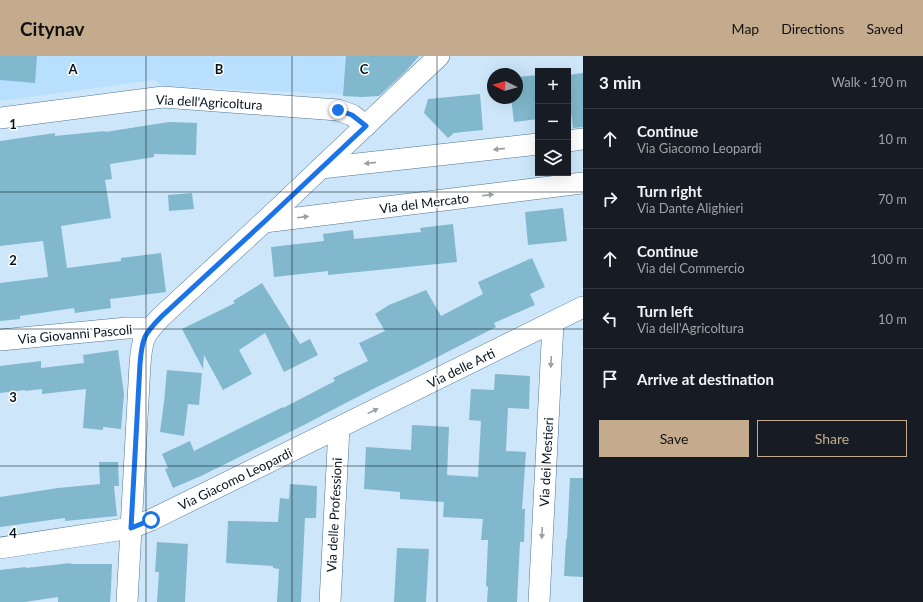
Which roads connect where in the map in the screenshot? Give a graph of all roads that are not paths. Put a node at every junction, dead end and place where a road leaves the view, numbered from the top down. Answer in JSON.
{"nodes":[{"id":1,"x":439,"y":56,"type":"edge"},
{"id":2,"x":0,"y":118,"type":"edge"},
{"id":3,"x":366,"y":126,"type":"junction"},
{"id":4,"x":583,"y":139,"type":"edge"},
{"id":5,"x":571,"y":141,"type":"edge"},
{"id":6,"x":535,"y":144,"type":"edge"},
{"id":7,"x":321,"y":168,"type":"junction"},
{"id":8,"x":583,"y":183,"type":"edge"},
{"id":9,"x":264,"y":222,"type":"junction"},
{"id":10,"x":583,"y":307,"type":"edge"},
{"id":11,"x":553,"y":323,"type":"junction"},
{"id":12,"x":150,"y":328,"type":"junction"},
{"id":13,"x":0,"y":340,"type":"edge"},
{"id":14,"x":338,"y":428,"type":"junction"},
{"id":15,"x":131,"y":528,"type":"junction"},
{"id":16,"x":0,"y":548,"type":"edge"},
{"id":17,"x":127,"y":602,"type":"edge"},
{"id":18,"x":330,"y":602,"type":"edge"},
{"id":19,"x":539,"y":602,"type":"edge"}],
"edges":[{"from":1,"to":3,"type":"street"},
{"from":2,"to":3,"type":"street","name":"Via dell'Agricoltura"},
{"from":3,"to":7,"type":"street"},
{"from":4,"to":5,"type":"street"},
{"from":6,"to":7,"type":"street","one_way":true},
{"from":7,"to":9,"type":"street"},
{"from":9,"to":8,"type":"street","name":"Via del Mercato","one_way":true},
{"from":9,"to":12,"type":"street"},
{"from":10,"to":11,"type":"street","name":"Via delle Arti"},
{"from":14,"to":11,"type":"street","name":"Via delle Arti","one_way":true},
{"from":11,"to":19,"type":"street","name":"Via dei Mestieri","one_way":true},
{"from":12,"to":13,"type":"street","name":"Via Giovanni Pascoli"},
{"from":12,"to":15,"type":"street"},
{"from":14,"to":15,"type":"street","name":"Via Giacomo Leopardi"},
{"from":14,"to":18,"type":"street","name":"Via delle Professioni"},
{"from":15,"to":16,"type":"street","name":"Via Giacomo Leopardi"},
{"from":15,"to":17,"type":"street"}]}
